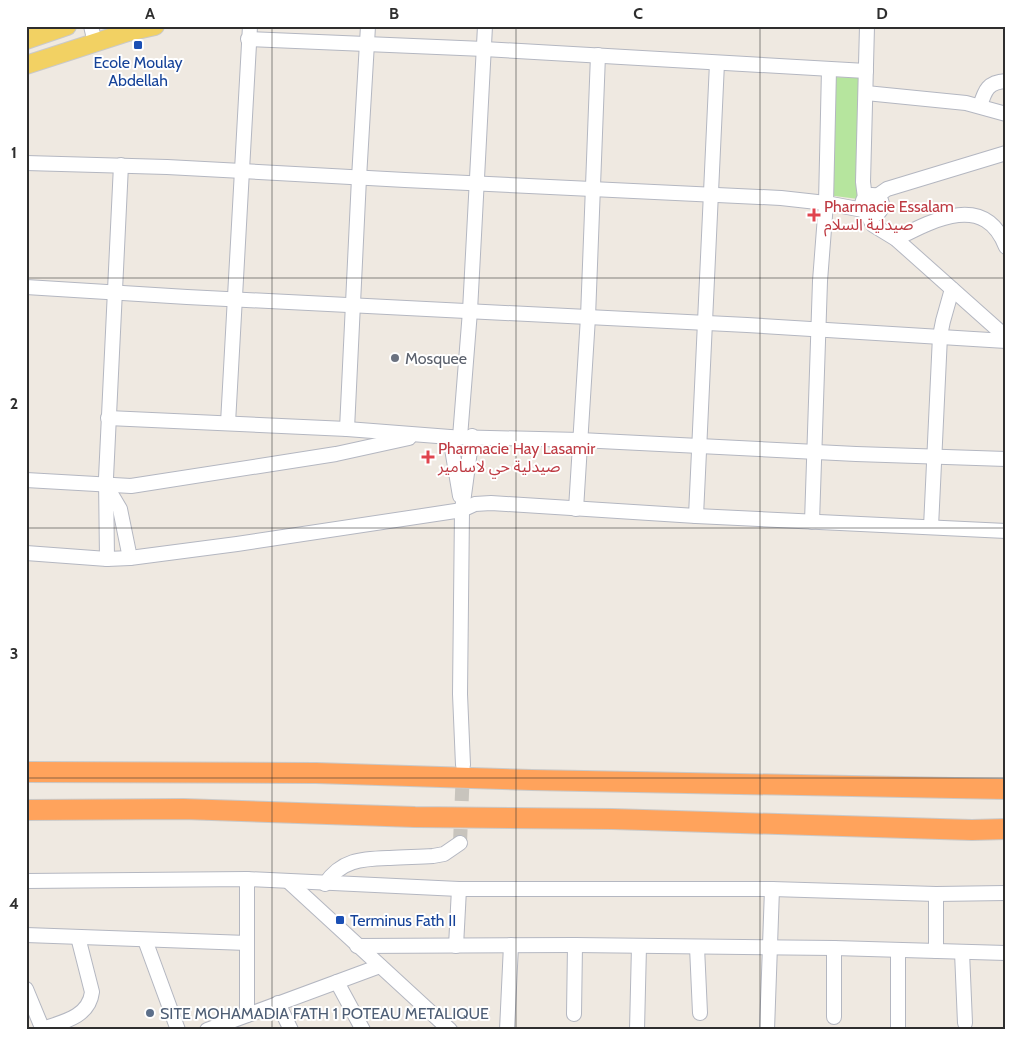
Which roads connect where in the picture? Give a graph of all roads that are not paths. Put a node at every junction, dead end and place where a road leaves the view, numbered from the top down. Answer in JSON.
{"nodes":[{"id":1,"x":67,"y":26,"type":"edge"},
{"id":2,"x":155,"y":26,"type":"edge"},
{"id":3,"x":368,"y":26,"type":"edge"},
{"id":4,"x":485,"y":26,"type":"edge"},
{"id":5,"x":867,"y":26,"type":"edge"},
{"id":6,"x":249,"y":32,"type":"edge"},
{"id":7,"x":93,"y":34,"type":"edge"},
{"id":8,"x":26,"y":40,"type":"edge"},
{"id":9,"x":366,"y":43,"type":"junction"},
{"id":10,"x":484,"y":49,"type":"junction"},
{"id":11,"x":598,"y":55,"type":"junction"},
{"id":12,"x":717,"y":63,"type":"junction"},
{"id":13,"x":26,"y":65,"type":"edge"},
{"id":14,"x":829,"y":69,"type":"junction"},
{"id":15,"x":866,"y":72,"type":"junction"},
{"id":16,"x":1006,"y":81,"type":"edge"},
{"id":17,"x":866,"y":93,"type":"junction"},
{"id":18,"x":980,"y":106,"type":"junction"},
{"id":19,"x":1006,"y":114,"type":"edge"},
{"id":20,"x":1006,"y":153,"type":"edge"},
{"id":21,"x":26,"y":163,"type":"edge"},
{"id":22,"x":121,"y":165,"type":"junction"},
{"id":23,"x":242,"y":172,"type":"junction"},
{"id":24,"x":359,"y":178,"type":"junction"},
{"id":25,"x":476,"y":184,"type":"junction"},
{"id":26,"x":592,"y":189,"type":"junction"},
{"id":27,"x":710,"y":195,"type":"junction"},
{"id":28,"x":870,"y":203,"type":"junction"},
{"id":29,"x":832,"y":204,"type":"junction"},
{"id":30,"x":894,"y":238,"type":"junction"},
{"id":31,"x":1006,"y":247,"type":"edge"},
{"id":32,"x":26,"y":287,"type":"edge"},
{"id":33,"x":952,"y":289,"type":"junction"},
{"id":34,"x":114,"y":293,"type":"junction"},
{"id":35,"x":235,"y":300,"type":"junction"},
{"id":36,"x":353,"y":305,"type":"junction"},
{"id":37,"x":470,"y":311,"type":"junction"},
{"id":38,"x":588,"y":317,"type":"junction"},
{"id":39,"x":704,"y":323,"type":"junction"},
{"id":40,"x":819,"y":329,"type":"junction"},
{"id":41,"x":940,"y":336,"type":"junction"},
{"id":42,"x":1006,"y":339,"type":"edge"},
{"id":43,"x":108,"y":418,"type":"junction"},
{"id":44,"x":228,"y":423,"type":"junction"},
{"id":45,"x":347,"y":429,"type":"junction"},
{"id":46,"x":423,"y":435,"type":"junction"},
{"id":47,"x":461,"y":437,"type":"junction"},
{"id":48,"x":580,"y":440,"type":"junction"},
{"id":49,"x":700,"y":447,"type":"junction"},
{"id":50,"x":815,"y":453,"type":"junction"},
{"id":51,"x":935,"y":457,"type":"junction"},
{"id":52,"x":1006,"y":459,"type":"edge"},
{"id":53,"x":26,"y":480,"type":"edge"},
{"id":54,"x":107,"y":486,"type":"junction"},
{"id":55,"x":576,"y":509,"type":"junction"},
{"id":56,"x":462,"y":510,"type":"junction"},
{"id":57,"x":696,"y":516,"type":"junction"},
{"id":58,"x":812,"y":522,"type":"junction"},
{"id":59,"x":931,"y":527,"type":"junction"},
{"id":60,"x":1006,"y":531,"type":"edge"},
{"id":61,"x":26,"y":554,"type":"edge"},
{"id":62,"x":130,"y":558,"type":"junction"},
{"id":63,"x":107,"y":559,"type":"junction"},
{"id":64,"x":463,"y":765,"type":"tunnel mouth"},
{"id":65,"x":26,"y":772,"type":"edge"},
{"id":66,"x":1006,"y":790,"type":"edge"},
{"id":67,"x":26,"y":810,"type":"edge"},
{"id":68,"x":1006,"y":829,"type":"edge"},
{"id":69,"x":460,"y":843,"type":"dead end"},
{"id":70,"x":247,"y":879,"type":"junction"},
{"id":71,"x":26,"y":881,"type":"edge"},
{"id":72,"x":288,"y":881,"type":"junction"},
{"id":73,"x":325,"y":884,"type":"junction"},
{"id":74,"x":459,"y":889,"type":"junction"},
{"id":75,"x":772,"y":890,"type":"junction"},
{"id":76,"x":1006,"y":892,"type":"edge"},
{"id":77,"x":936,"y":894,"type":"junction"},
{"id":78,"x":26,"y":935,"type":"edge"},
{"id":79,"x":78,"y":937,"type":"junction"},
{"id":80,"x":145,"y":940,"type":"junction"},
{"id":81,"x":246,"y":943,"type":"junction"},
{"id":82,"x":511,"y":944,"type":"junction"},
{"id":83,"x":575,"y":945,"type":"junction"},
{"id":84,"x":357,"y":946,"type":"junction"},
{"id":85,"x":456,"y":946,"type":"junction"},
{"id":86,"x":639,"y":946,"type":"junction"},
{"id":87,"x":697,"y":947,"type":"junction"},
{"id":88,"x":770,"y":947,"type":"junction"},
{"id":89,"x":834,"y":948,"type":"junction"},
{"id":90,"x":898,"y":950,"type":"junction"},
{"id":91,"x":936,"y":951,"type":"junction"},
{"id":92,"x":962,"y":952,"type":"junction"},
{"id":93,"x":1006,"y":953,"type":"edge"},
{"id":94,"x":380,"y":966,"type":"junction"},
{"id":95,"x":337,"y":982,"type":"junction"},
{"id":96,"x":26,"y":989,"type":"edge"},
{"id":97,"x":278,"y":1004,"type":"junction"},
{"id":98,"x":574,"y":1014,"type":"dead end"},
{"id":99,"x":700,"y":1014,"type":"dead end"},
{"id":100,"x":247,"y":1015,"type":"junction"},
{"id":101,"x":834,"y":1017,"type":"dead end"},
{"id":102,"x":965,"y":1023,"type":"dead end"},
{"id":103,"x":42,"y":1029,"type":"edge"},
{"id":104,"x":178,"y":1030,"type":"edge"},
{"id":105,"x":207,"y":1030,"type":"edge"},
{"id":106,"x":291,"y":1030,"type":"edge"},
{"id":107,"x":363,"y":1030,"type":"edge"},
{"id":108,"x":450,"y":1030,"type":"edge"},
{"id":109,"x":507,"y":1030,"type":"edge"},
{"id":110,"x":637,"y":1030,"type":"edge"},
{"id":111,"x":767,"y":1030,"type":"edge"},
{"id":112,"x":898,"y":1030,"type":"edge"}],
"edges":[{"from":1,"to":8,"type":"main road"},
{"from":2,"to":7,"type":"main road"},
{"from":3,"to":9,"type":"street"},
{"from":4,"to":10,"type":"street"},
{"from":5,"to":15,"type":"street"},
{"from":6,"to":9,"type":"street"},
{"from":6,"to":23,"type":"street"},
{"from":7,"to":13,"type":"main road"},
{"from":9,"to":10,"type":"street"},
{"from":9,"to":24,"type":"street"},
{"from":10,"to":11,"type":"street"},
{"from":10,"to":25,"type":"street"},
{"from":11,"to":12,"type":"street"},
{"from":11,"to":26,"type":"street"},
{"from":12,"to":14,"type":"street"},
{"from":12,"to":27,"type":"street"},
{"from":14,"to":15,"type":"street"},
{"from":14,"to":29,"type":"street"},
{"from":15,"to":17,"type":"street"},
{"from":16,"to":18,"type":"street"},
{"from":17,"to":18,"type":"street"},
{"from":17,"to":28,"type":"street"},
{"from":18,"to":19,"type":"street"},
{"from":20,"to":28,"type":"street"},
{"from":21,"to":22,"type":"street"},
{"from":22,"to":23,"type":"street"},
{"from":22,"to":34,"type":"street"},
{"from":23,"to":24,"type":"street"},
{"from":23,"to":35,"type":"street"},
{"from":24,"to":25,"type":"street"},
{"from":24,"to":36,"type":"street"},
{"from":25,"to":26,"type":"street"},
{"from":25,"to":37,"type":"street"},
{"from":26,"to":27,"type":"street"},
{"from":26,"to":38,"type":"street"},
{"from":27,"to":29,"type":"street"},
{"from":27,"to":39,"type":"street"},
{"from":28,"to":29,"type":"street"},
{"from":28,"to":30,"type":"street"},
{"from":29,"to":40,"type":"street"},
{"from":30,"to":31,"type":"street"},
{"from":30,"to":33,"type":"street"},
{"from":32,"to":34,"type":"street"},
{"from":33,"to":41,"type":"street"},
{"from":33,"to":42,"type":"street"},
{"from":34,"to":35,"type":"street"},
{"from":34,"to":43,"type":"street"},
{"from":35,"to":36,"type":"street"},
{"from":35,"to":44,"type":"street"},
{"from":36,"to":37,"type":"street"},
{"from":36,"to":45,"type":"street"},
{"from":37,"to":38,"type":"street"},
{"from":37,"to":47,"type":"street"},
{"from":38,"to":39,"type":"street"},
{"from":38,"to":48,"type":"street"},
{"from":39,"to":40,"type":"street"},
{"from":39,"to":49,"type":"street"},
{"from":40,"to":41,"type":"street"},
{"from":40,"to":50,"type":"street"},
{"from":41,"to":42,"type":"street"},
{"from":41,"to":51,"type":"street"},
{"from":43,"to":44,"type":"street"},
{"from":43,"to":54,"type":"street"},
{"from":44,"to":45,"type":"street"},
{"from":45,"to":46,"type":"street"},
{"from":46,"to":47,"type":"street"},
{"from":46,"to":54,"type":"street"},
{"from":47,"to":48,"type":"street"},
{"from":47,"to":56,"type":"street"},
{"from":47,"to":56,"type":"street"},
{"from":48,"to":49,"type":"street"},
{"from":48,"to":55,"type":"street"},
{"from":49,"to":50,"type":"street"},
{"from":49,"to":57,"type":"street"},
{"from":50,"to":51,"type":"street"},
{"from":50,"to":58,"type":"street"},
{"from":51,"to":52,"type":"street"},
{"from":51,"to":59,"type":"street"},
{"from":53,"to":54,"type":"street"},
{"from":54,"to":62,"type":"street"},
{"from":54,"to":63,"type":"street"},
{"from":55,"to":56,"type":"street"},
{"from":55,"to":57,"type":"street"},
{"from":56,"to":62,"type":"street"},
{"from":56,"to":64,"type":"street"},
{"from":57,"to":58,"type":"street"},
{"from":58,"to":59,"type":"street"},
{"from":59,"to":60,"type":"street"},
{"from":61,"to":63,"type":"street"},
{"from":62,"to":63,"type":"street"},
{"from":65,"to":66,"type":"highway"},
{"from":67,"to":68,"type":"highway"},
{"from":69,"to":73,"type":"street"},
{"from":70,"to":71,"type":"street"},
{"from":70,"to":72,"type":"street"},
{"from":70,"to":81,"type":"street"},
{"from":72,"to":73,"type":"street"},
{"from":72,"to":84,"type":"street"},
{"from":73,"to":74,"type":"street"},
{"from":74,"to":75,"type":"street"},
{"from":74,"to":85,"type":"street"},
{"from":75,"to":77,"type":"street"},
{"from":75,"to":88,"type":"street"},
{"from":76,"to":77,"type":"street"},
{"from":77,"to":91,"type":"street"},
{"from":78,"to":79,"type":"street"},
{"from":79,"to":80,"type":"street"},
{"from":79,"to":103,"type":"street"},
{"from":80,"to":81,"type":"street"},
{"from":80,"to":104,"type":"street"},
{"from":81,"to":100,"type":"street"},
{"from":82,"to":83,"type":"street"},
{"from":82,"to":85,"type":"street"},
{"from":82,"to":109,"type":"street"},
{"from":83,"to":86,"type":"street"},
{"from":83,"to":98,"type":"street"},
{"from":84,"to":85,"type":"street"},
{"from":84,"to":94,"type":"street"},
{"from":86,"to":87,"type":"street"},
{"from":86,"to":110,"type":"street"},
{"from":87,"to":88,"type":"street"},
{"from":87,"to":99,"type":"street"},
{"from":88,"to":89,"type":"street"},
{"from":88,"to":111,"type":"street"},
{"from":89,"to":90,"type":"street"},
{"from":89,"to":101,"type":"street"},
{"from":90,"to":91,"type":"street"},
{"from":90,"to":112,"type":"street"},
{"from":91,"to":92,"type":"street"},
{"from":92,"to":93,"type":"street"},
{"from":92,"to":102,"type":"street"},
{"from":94,"to":95,"type":"street"},
{"from":94,"to":108,"type":"street"},
{"from":95,"to":97,"type":"street"},
{"from":95,"to":107,"type":"street"},
{"from":96,"to":103,"type":"street"},
{"from":97,"to":100,"type":"street"},
{"from":97,"to":106,"type":"street"},
{"from":100,"to":105,"type":"street"}]}
